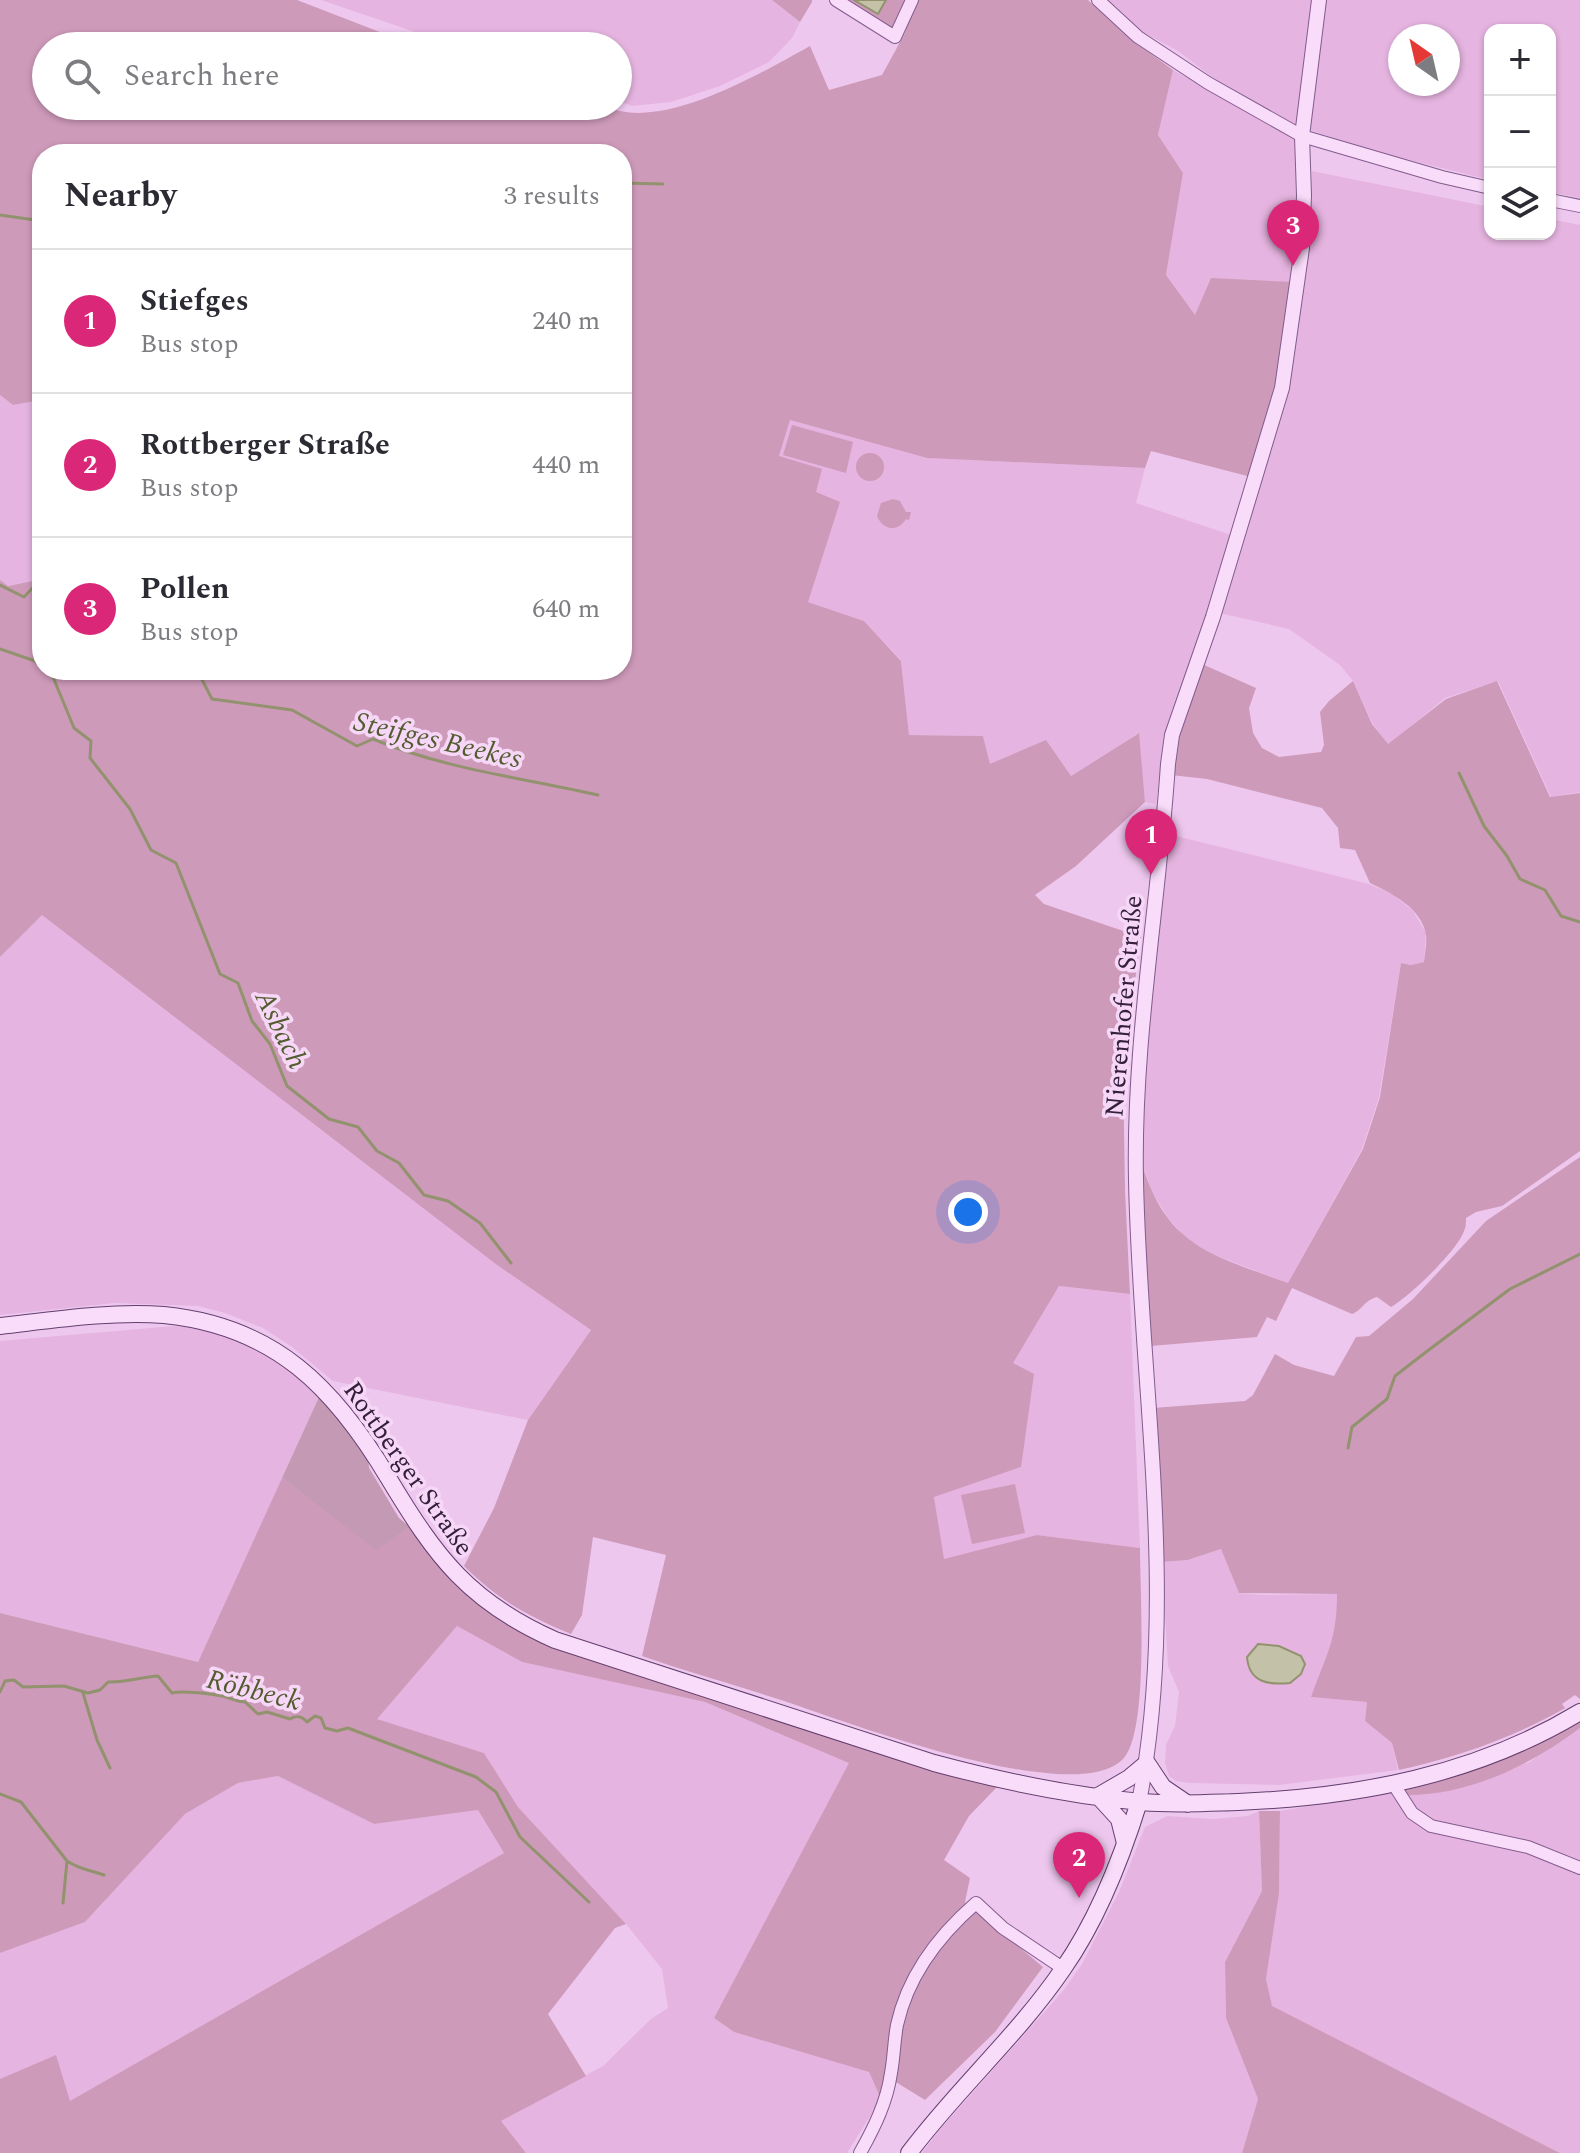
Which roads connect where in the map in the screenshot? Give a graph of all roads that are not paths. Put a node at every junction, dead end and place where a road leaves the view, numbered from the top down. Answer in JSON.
{"nodes":[{"id":1,"x":836,"y":0,"type":"edge"},
{"id":2,"x":912,"y":0,"type":"edge"},
{"id":3,"x":1098,"y":0,"type":"edge"},
{"id":4,"x":1319,"y":0,"type":"edge"},
{"id":5,"x":1302,"y":136,"type":"junction"},
{"id":6,"x":1484,"y":187,"type":"edge"},
{"id":7,"x":1556,"y":201,"type":"edge"},
{"id":8,"x":1580,"y":206,"type":"edge"},
{"id":9,"x":0,"y":1326,"type":"edge"},
{"id":10,"x":1580,"y":1712,"type":"edge"},
{"id":11,"x":1147,"y":1763,"type":"junction"},
{"id":12,"x":1394,"y":1785,"type":"junction"},
{"id":13,"x":1098,"y":1796,"type":"junction"},
{"id":14,"x":1139,"y":1802,"type":"junction"},
{"id":15,"x":1188,"y":1804,"type":"junction"},
{"id":16,"x":1125,"y":1845,"type":"junction"},
{"id":17,"x":1580,"y":1868,"type":"edge"},
{"id":18,"x":1064,"y":1969,"type":"junction"},
{"id":19,"x":860,"y":2153,"type":"edge"},
{"id":20,"x":909,"y":2153,"type":"edge"}],
"edges":[{"from":1,"to":2,"type":"street"},
{"from":3,"to":5,"type":"street"},
{"from":4,"to":5,"type":"street","name":"Nierenhofer Straße"},
{"from":5,"to":6,"type":"street"},
{"from":5,"to":11,"type":"street","name":"Nierenhofer Straße"},
{"from":7,"to":8,"type":"street"},
{"from":9,"to":13,"type":"main road","name":"Rottberger Straße"},
{"from":10,"to":12,"type":"main road","name":"Rottberger Straße"},
{"from":11,"to":13,"type":"main road"},
{"from":11,"to":14,"type":"street","name":"Nierenhofer Straße"},
{"from":11,"to":15,"type":"main road"},
{"from":12,"to":15,"type":"main road","name":"Rottberger Straße"},
{"from":12,"to":17,"type":"street"},
{"from":13,"to":14,"type":"main road","name":"Rottberger Straße"},
{"from":13,"to":16,"type":"main road"},
{"from":14,"to":15,"type":"main road","name":"Rottberger Straße"},
{"from":14,"to":16,"type":"main road"},
{"from":16,"to":18,"type":"main road"},
{"from":18,"to":19,"type":"street"},
{"from":18,"to":20,"type":"main road"}]}
